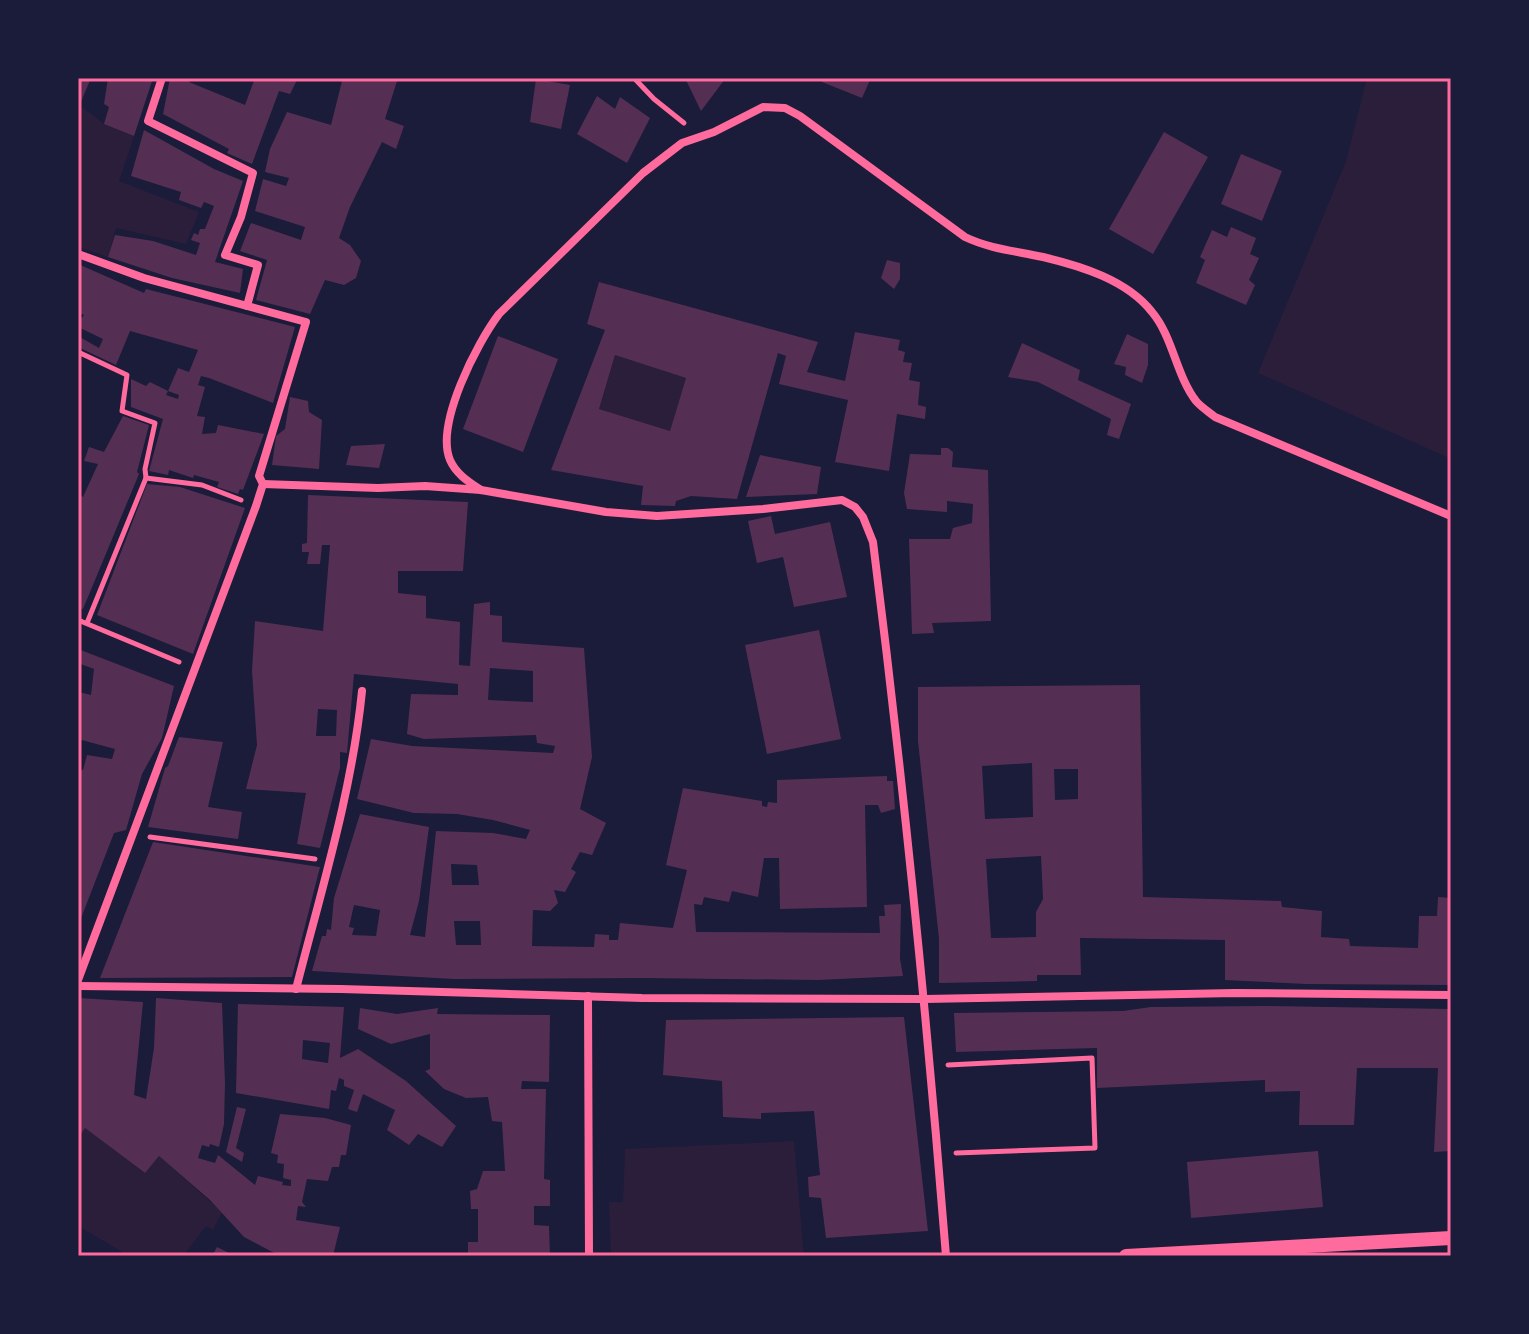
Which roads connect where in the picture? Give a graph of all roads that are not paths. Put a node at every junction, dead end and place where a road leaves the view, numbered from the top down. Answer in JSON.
{"nodes":[{"id":1,"x":162,"y":78,"type":"edge"},
{"id":2,"x":78,"y":254,"type":"edge"},
{"id":3,"x":247,"y":306,"type":"junction"},
{"id":4,"x":263,"y":484,"type":"junction"},
{"id":5,"x":481,"y":490,"type":"junction"},
{"id":6,"x":1451,"y":516,"type":"edge"},
{"id":7,"x":362,"y":691,"type":"dead end"},
{"id":8,"x":78,"y":983,"type":"edge"},
{"id":9,"x":296,"y":989,"type":"junction"},
{"id":10,"x":1451,"y":995,"type":"edge"},
{"id":11,"x":588,"y":996,"type":"junction"},
{"id":12,"x":925,"y":999,"type":"junction"},
{"id":13,"x":1451,"y":1238,"type":"edge"},
{"id":14,"x":589,"y":1256,"type":"edge"},
{"id":15,"x":946,"y":1256,"type":"edge"},
{"id":16,"x":1126,"y":1256,"type":"edge"}],
"edges":[{"from":1,"to":3,"type":"street"},
{"from":2,"to":3,"type":"street"},
{"from":3,"to":4,"type":"street"},
{"from":4,"to":5,"type":"street"},
{"from":4,"to":8,"type":"street"},
{"from":5,"to":6,"type":"street"},
{"from":5,"to":12,"type":"street"},
{"from":7,"to":9,"type":"street"},
{"from":8,"to":9,"type":"street"},
{"from":9,"to":11,"type":"street"},
{"from":10,"to":12,"type":"street"},
{"from":11,"to":12,"type":"street"},
{"from":11,"to":14,"type":"street"},
{"from":12,"to":15,"type":"street"},
{"from":13,"to":16,"type":"street"}]}
